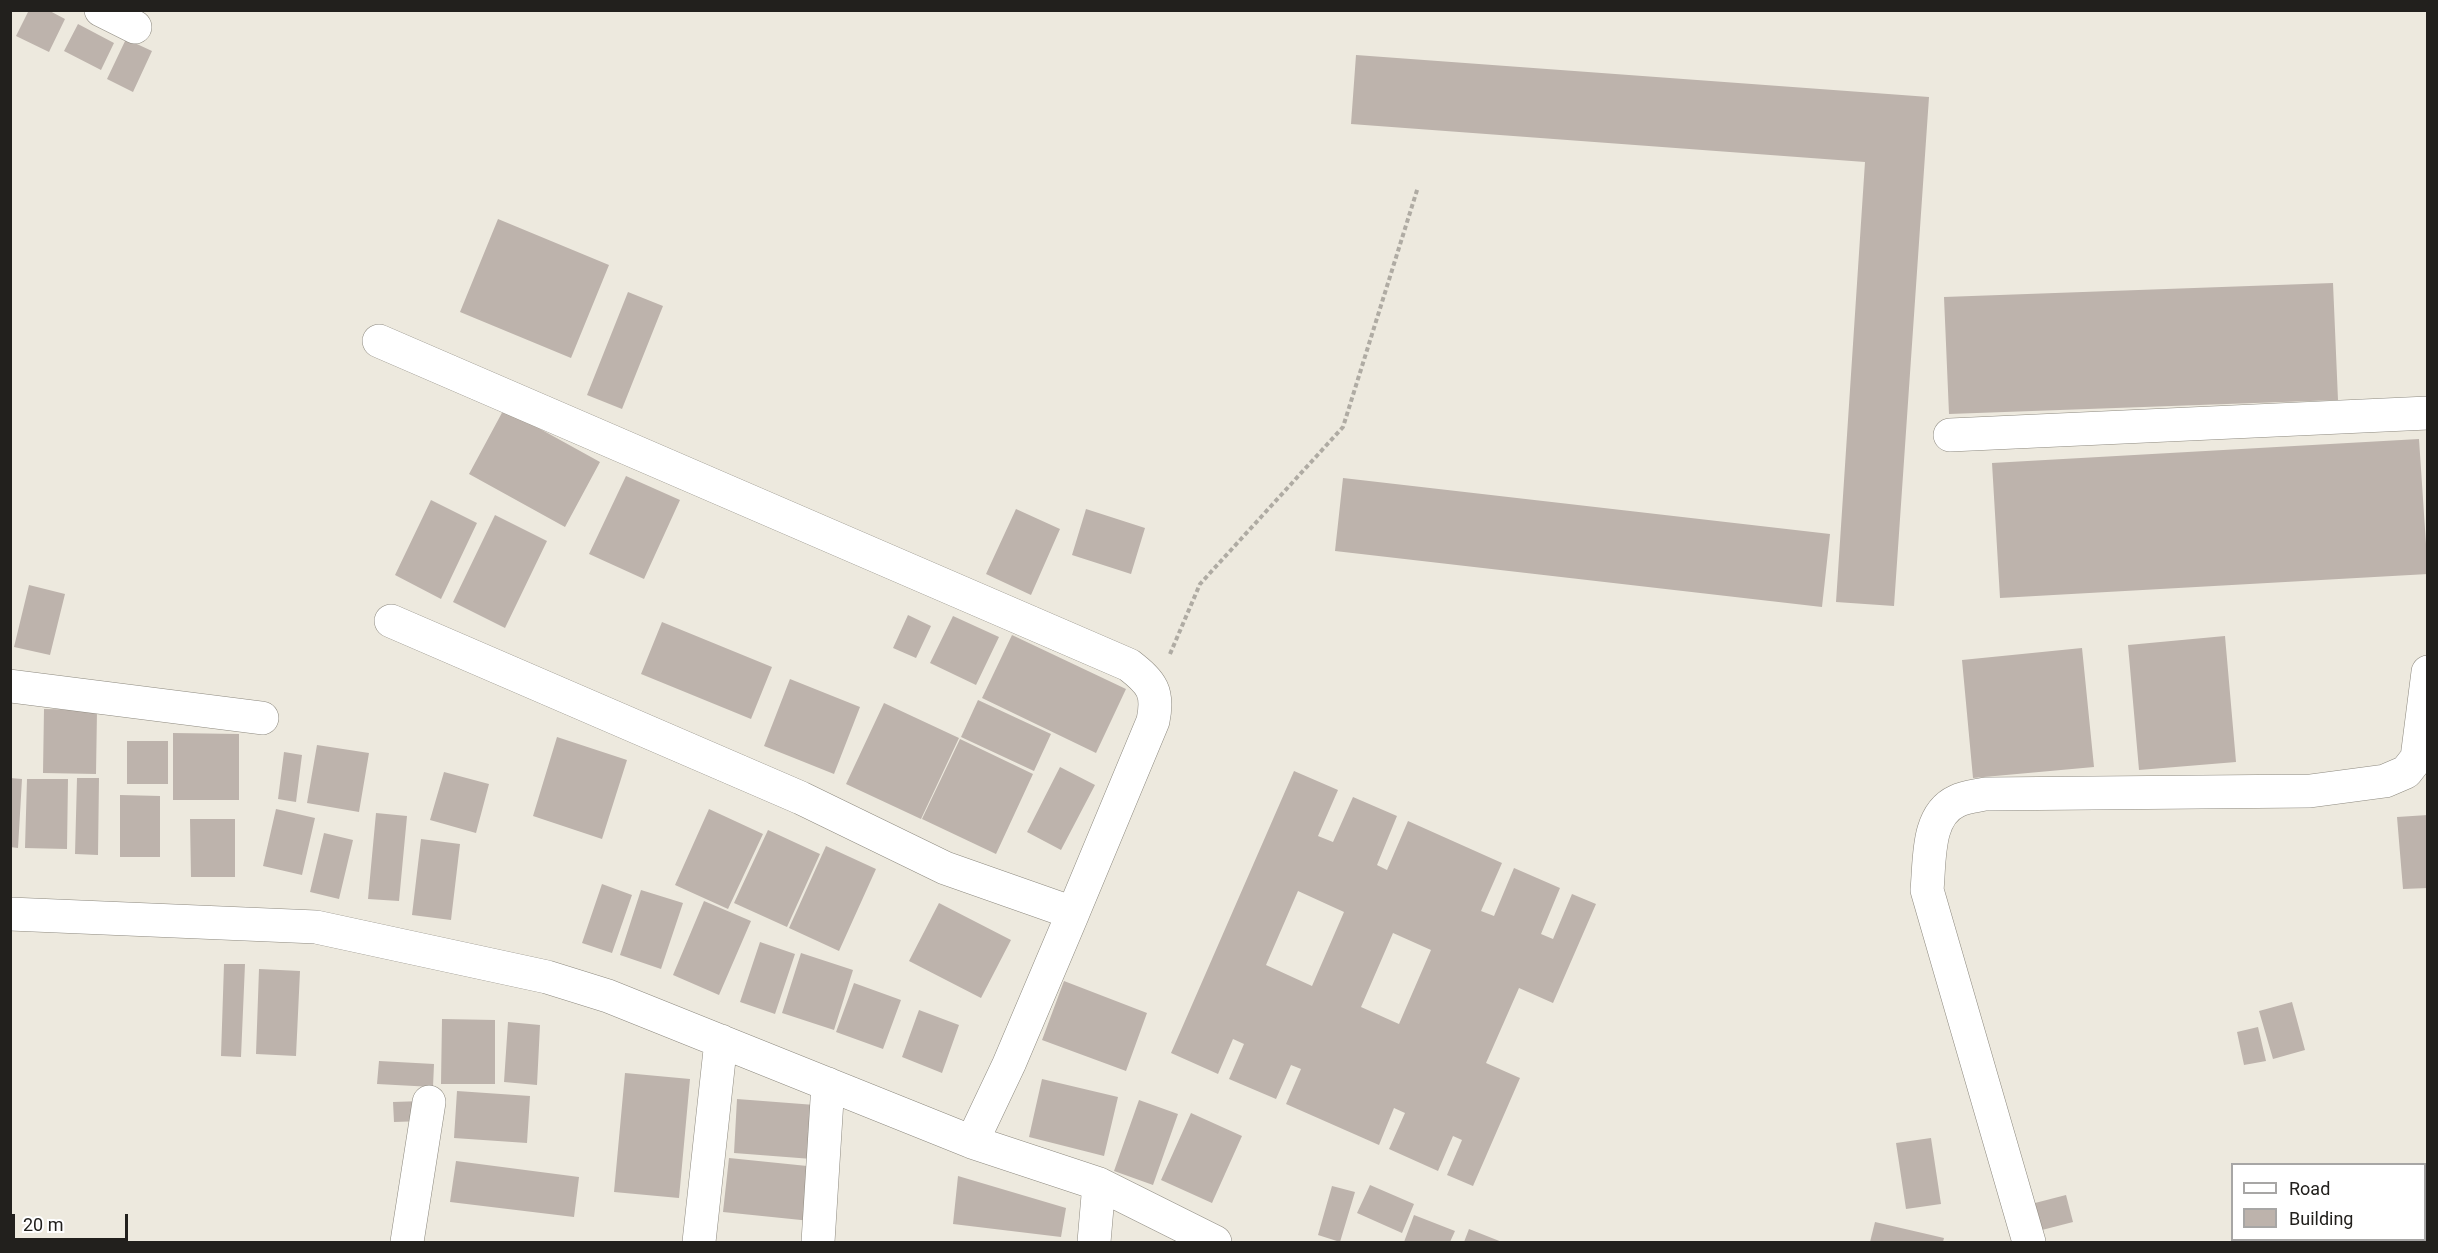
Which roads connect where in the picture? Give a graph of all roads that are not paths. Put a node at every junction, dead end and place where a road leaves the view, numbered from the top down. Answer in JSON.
{"nodes":[{"id":1,"x":101,"y":10,"type":"edge"},
{"id":2,"x":135,"y":27,"type":"dead end"},
{"id":3,"x":379,"y":341,"type":"dead end"},
{"id":4,"x":2427,"y":413,"type":"edge"},
{"id":5,"x":1950,"y":435,"type":"dead end"},
{"id":6,"x":391,"y":621,"type":"dead end"},
{"id":7,"x":2427,"y":672,"type":"edge"},
{"id":8,"x":10,"y":686,"type":"edge"},
{"id":9,"x":262,"y":718,"type":"dead end"},
{"id":10,"x":1073,"y":913,"type":"junction"},
{"id":11,"x":10,"y":914,"type":"edge"},
{"id":12,"x":721,"y":1041,"type":"junction"},
{"id":13,"x":828,"y":1084,"type":"junction"},
{"id":14,"x":429,"y":1102,"type":"dead end"},
{"id":15,"x":972,"y":1142,"type":"junction"},
{"id":16,"x":1099,"y":1185,"type":"junction"},
{"id":17,"x":408,"y":1242,"type":"edge"},
{"id":18,"x":699,"y":1242,"type":"edge"},
{"id":19,"x":818,"y":1242,"type":"edge"},
{"id":20,"x":1094,"y":1242,"type":"edge"},
{"id":21,"x":1215,"y":1242,"type":"edge"},
{"id":22,"x":2029,"y":1242,"type":"edge"}],
"edges":[{"from":1,"to":2,"type":"street"},
{"from":3,"to":10,"type":"street"},
{"from":4,"to":5,"type":"street"},
{"from":6,"to":10,"type":"street"},
{"from":7,"to":22,"type":"street"},
{"from":8,"to":9,"type":"street"},
{"from":10,"to":15,"type":"street"},
{"from":11,"to":12,"type":"street"},
{"from":12,"to":13,"type":"street"},
{"from":12,"to":18,"type":"street"},
{"from":13,"to":15,"type":"street"},
{"from":13,"to":19,"type":"street"},
{"from":14,"to":17,"type":"street"},
{"from":15,"to":16,"type":"street"},
{"from":16,"to":20,"type":"street"},
{"from":16,"to":21,"type":"street"}]}
